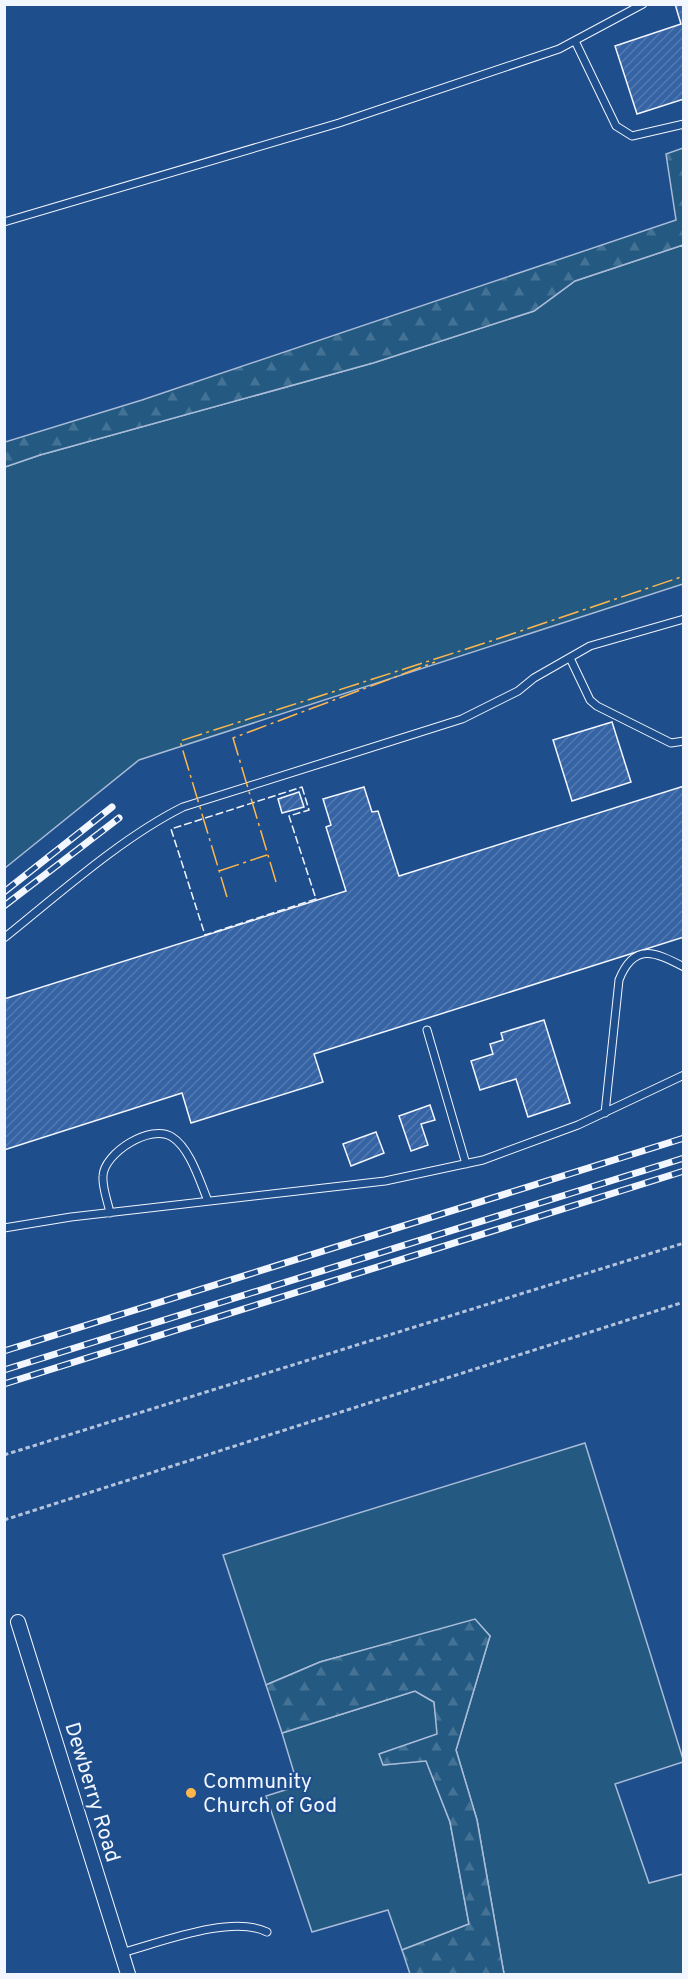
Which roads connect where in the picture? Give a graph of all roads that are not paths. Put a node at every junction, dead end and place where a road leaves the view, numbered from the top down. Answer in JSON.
{"nodes":[{"id":1,"x":643,"y":4,"type":"edge"},
{"id":2,"x":575,"y":41,"type":"junction"},
{"id":3,"x":684,"y":124,"type":"edge"},
{"id":4,"x":4,"y":222,"type":"edge"},
{"id":5,"x":684,"y":619,"type":"edge"},
{"id":6,"x":570,"y":658,"type":"junction"},
{"id":7,"x":684,"y":741,"type":"edge"},
{"id":8,"x":4,"y":938,"type":"edge"},
{"id":9,"x":684,"y":967,"type":"edge"},
{"id":10,"x":427,"y":1030,"type":"dead end"},
{"id":11,"x":684,"y":1075,"type":"edge"},
{"id":12,"x":605,"y":1113,"type":"junction"},
{"id":13,"x":466,"y":1164,"type":"junction"},
{"id":14,"x":208,"y":1201,"type":"junction"},
{"id":15,"x":110,"y":1213,"type":"junction"},
{"id":16,"x":4,"y":1228,"type":"edge"},
{"id":17,"x":18,"y":1622,"type":"dead end"},
{"id":18,"x":267,"y":1932,"type":"dead end"},
{"id":19,"x":122,"y":1953,"type":"junction"},
{"id":20,"x":128,"y":1974,"type":"edge"}],
"edges":[{"from":1,"to":2,"type":"lane"},
{"from":2,"to":3,"type":"lane"},
{"from":2,"to":4,"type":"lane"},
{"from":5,"to":6,"type":"lane"},
{"from":6,"to":7,"type":"lane"},
{"from":6,"to":8,"type":"lane"},
{"from":9,"to":12,"type":"lane"},
{"from":10,"to":13,"type":"lane"},
{"from":11,"to":12,"type":"lane"},
{"from":12,"to":13,"type":"lane"},
{"from":13,"to":14,"type":"lane"},
{"from":14,"to":15,"type":"lane"},
{"from":14,"to":15,"type":"lane"},
{"from":15,"to":16,"type":"lane"},
{"from":17,"to":19,"type":"street","name":"Dewberry Road"},
{"from":18,"to":19,"type":"lane"},
{"from":19,"to":20,"type":"street","name":"Dewberry Road"}]}
